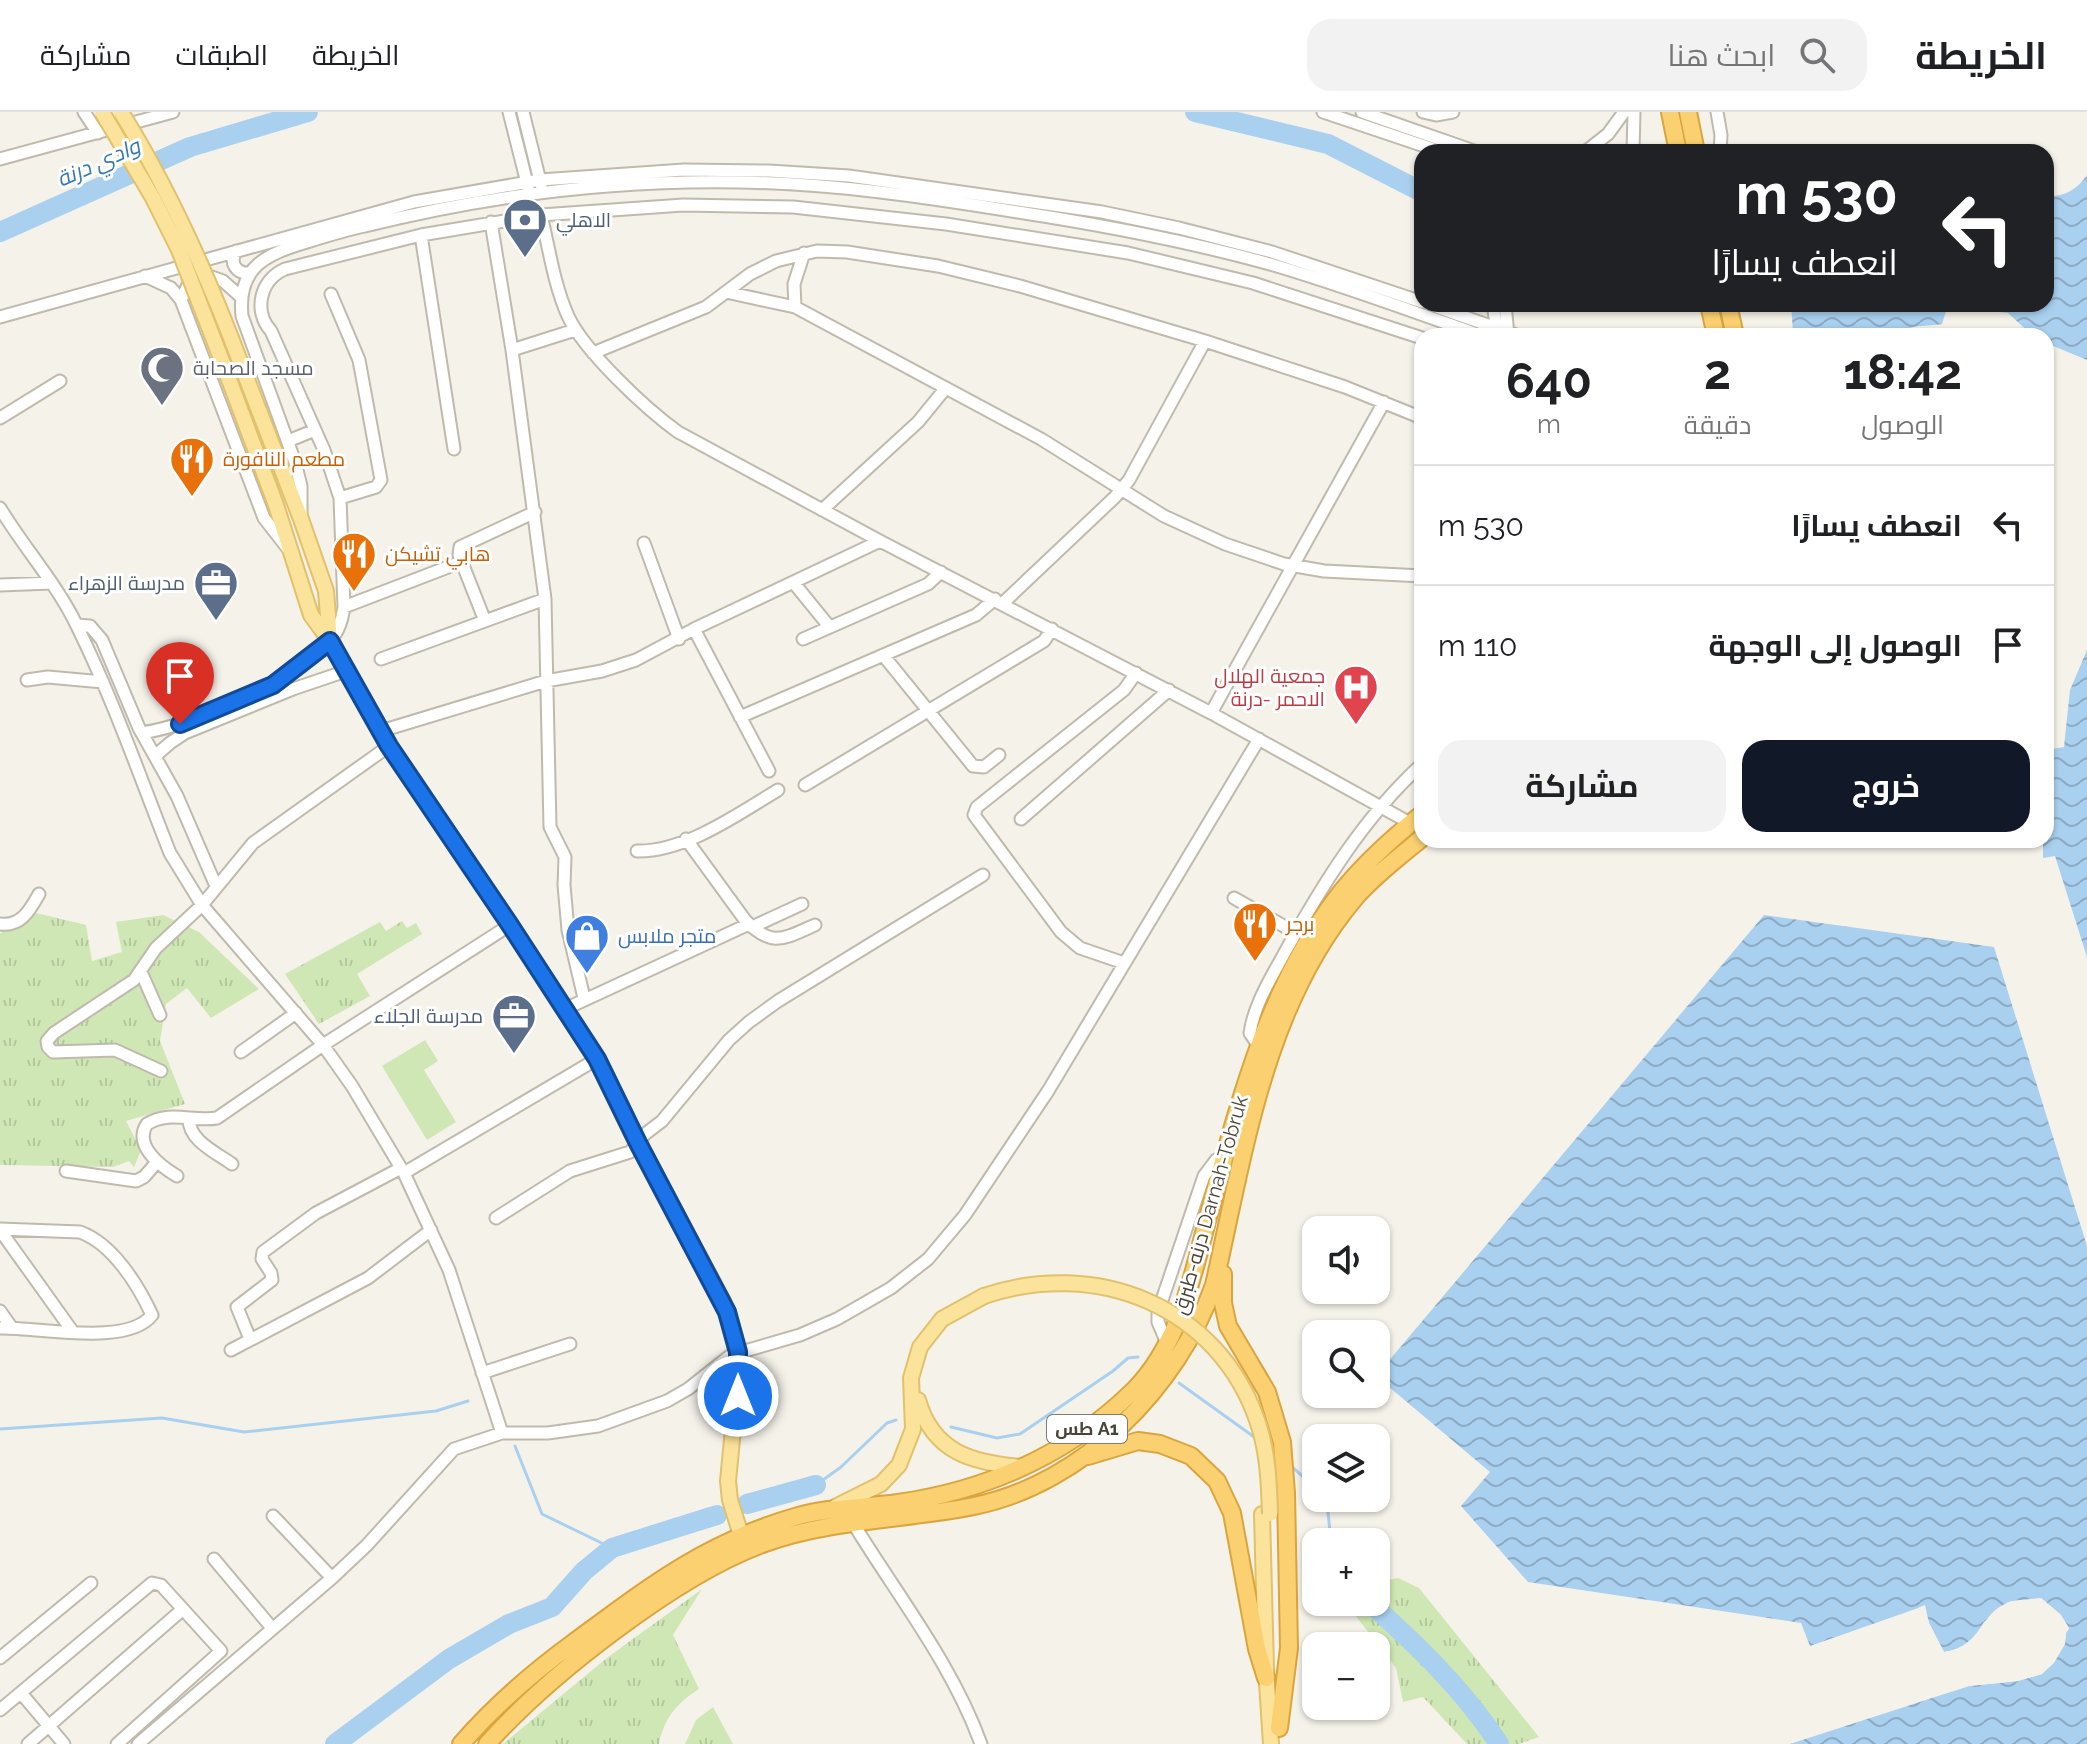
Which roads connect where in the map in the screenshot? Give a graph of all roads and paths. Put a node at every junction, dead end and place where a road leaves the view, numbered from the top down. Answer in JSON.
{"nodes":[{"id":1,"x":84,"y":112,"type":"edge"},
{"id":2,"x":102,"y":112,"type":"edge"},
{"id":3,"x":121,"y":112,"type":"edge"},
{"id":4,"x":173,"y":112,"type":"edge"},
{"id":5,"x":509,"y":112,"type":"edge"},
{"id":6,"x":523,"y":112,"type":"edge"},
{"id":7,"x":1323,"y":112,"type":"edge"},
{"id":8,"x":1362,"y":112,"type":"edge"},
{"id":9,"x":1423,"y":112,"type":"edge"},
{"id":10,"x":1453,"y":112,"type":"edge"},
{"id":11,"x":1624,"y":112,"type":"edge"},
{"id":12,"x":1634,"y":112,"type":"edge"},
{"id":13,"x":1670,"y":112,"type":"edge"},
{"id":14,"x":1688,"y":112,"type":"edge"},
{"id":15,"x":1717,"y":112,"type":"edge"},
{"id":16,"x":98,"y":133,"type":"junction"},
{"id":17,"x":1418,"y":144,"type":"edge"},
{"id":18,"x":1454,"y":144,"type":"edge"},
{"id":19,"x":1595,"y":144,"type":"edge"},
{"id":20,"x":1633,"y":144,"type":"edge"},
{"id":21,"x":1676,"y":144,"type":"edge"},
{"id":22,"x":1694,"y":144,"type":"edge"},
{"id":23,"x":1720,"y":144,"type":"edge"},
{"id":24,"x":0,"y":159,"type":"edge"},
{"id":25,"x":538,"y":174,"type":"junction"},
{"id":26,"x":525,"y":176,"type":"junction"},
{"id":27,"x":722,"y":182,"type":"junction"},
{"id":28,"x":543,"y":194,"type":"junction"},
{"id":29,"x":530,"y":195,"type":"junction"},
{"id":30,"x":721,"y":205,"type":"junction"},
{"id":31,"x":541,"y":215,"type":"junction"},
{"id":32,"x":491,"y":222,"type":"junction"},
{"id":33,"x":421,"y":235,"type":"junction"},
{"id":34,"x":236,"y":251,"type":"junction"},
{"id":35,"x":804,"y":253,"type":"junction"},
{"id":36,"x":250,"y":273,"type":"junction"},
{"id":37,"x":144,"y":276,"type":"junction"},
{"id":38,"x":726,"y":292,"type":"junction"},
{"id":39,"x":331,"y":294,"type":"dead end"},
{"id":40,"x":241,"y":297,"type":"junction"},
{"id":41,"x":1414,"y":299,"type":"edge"},
{"id":42,"x":181,"y":300,"type":"junction"},
{"id":43,"x":795,"y":307,"type":"junction"},
{"id":44,"x":1414,"y":312,"type":"edge"},
{"id":45,"x":1415,"y":312,"type":"edge"},
{"id":46,"x":1452,"y":312,"type":"edge"},
{"id":47,"x":0,"y":317,"type":"edge"},
{"id":48,"x":1460,"y":328,"type":"edge"},
{"id":49,"x":1499,"y":328,"type":"edge"},
{"id":50,"x":575,"y":330,"type":"junction"},
{"id":51,"x":1414,"y":335,"type":"edge"},
{"id":52,"x":1205,"y":341,"type":"junction"},
{"id":53,"x":512,"y":350,"type":"junction"},
{"id":54,"x":593,"y":353,"type":"junction"},
{"id":55,"x":60,"y":381,"type":"dead end"},
{"id":56,"x":945,"y":389,"type":"junction"},
{"id":57,"x":1384,"y":402,"type":"junction"},
{"id":58,"x":1414,"y":415,"type":"edge"},
{"id":59,"x":0,"y":418,"type":"edge"},
{"id":60,"x":315,"y":430,"type":"junction"},
{"id":61,"x":288,"y":441,"type":"junction"},
{"id":62,"x":454,"y":449,"type":"dead end"},
{"id":63,"x":1122,"y":489,"type":"junction"},
{"id":64,"x":340,"y":498,"type":"junction"},
{"id":65,"x":0,"y":508,"type":"edge"},
{"id":66,"x":822,"y":510,"type":"junction"},
{"id":67,"x":535,"y":512,"type":"junction"},
{"id":68,"x":301,"y":519,"type":"junction"},
{"id":69,"x":880,"y":541,"type":"junction"},
{"id":70,"x":644,"y":543,"type":"dead end"},
{"id":71,"x":290,"y":550,"type":"junction"},
{"id":72,"x":461,"y":562,"type":"junction"},
{"id":73,"x":1293,"y":566,"type":"junction"},
{"id":74,"x":941,"y":572,"type":"junction"},
{"id":75,"x":1414,"y":576,"type":"edge"},
{"id":76,"x":793,"y":582,"type":"junction"},
{"id":77,"x":51,"y":583,"type":"junction"},
{"id":78,"x":0,"y":585,"type":"edge"},
{"id":79,"x":545,"y":599,"type":"junction"},
{"id":80,"x":999,"y":601,"type":"junction"},
{"id":81,"x":344,"y":607,"type":"junction"},
{"id":82,"x":485,"y":621,"type":"junction"},
{"id":83,"x":77,"y":625,"type":"junction"},
{"id":84,"x":828,"y":625,"type":"junction"},
{"id":85,"x":694,"y":629,"type":"junction"},
{"id":86,"x":1052,"y":629,"type":"junction"},
{"id":87,"x":679,"y":639,"type":"junction"},
{"id":88,"x":803,"y":639,"type":"dead end"},
{"id":89,"x":330,"y":641,"type":"junction"},
{"id":90,"x":883,"y":655,"type":"junction"},
{"id":91,"x":381,"y":659,"type":"dead end"},
{"id":92,"x":346,"y":671,"type":"junction"},
{"id":93,"x":1136,"y":673,"type":"junction"},
{"id":94,"x":27,"y":680,"type":"dead end"},
{"id":95,"x":546,"y":681,"type":"junction"},
{"id":96,"x":103,"y":682,"type":"junction"},
{"id":97,"x":1169,"y":690,"type":"junction"},
{"id":98,"x":928,"y":711,"type":"junction"},
{"id":99,"x":1211,"y":713,"type":"junction"},
{"id":100,"x":740,"y":717,"type":"junction"},
{"id":101,"x":381,"y":731,"type":"junction"},
{"id":102,"x":142,"y":733,"type":"junction"},
{"id":103,"x":1259,"y":739,"type":"junction"},
{"id":104,"x":389,"y":746,"type":"junction"},
{"id":105,"x":999,"y":755,"type":"dead end"},
{"id":106,"x":155,"y":756,"type":"junction"},
{"id":107,"x":769,"y":771,"type":"dead end"},
{"id":108,"x":1414,"y":772,"type":"edge"},
{"id":109,"x":805,"y":785,"type":"dead end"},
{"id":110,"x":778,"y":790,"type":"dead end"},
{"id":111,"x":1380,"y":806,"type":"junction"},
{"id":112,"x":1414,"y":818,"type":"edge"},
{"id":113,"x":1021,"y":819,"type":"dead end"},
{"id":114,"x":1414,"y":821,"type":"edge"},
{"id":115,"x":686,"y":839,"type":"junction"},
{"id":116,"x":1414,"y":845,"type":"edge"},
{"id":117,"x":637,"y":851,"type":"dead end"},
{"id":118,"x":983,"y":875,"type":"dead end"},
{"id":119,"x":216,"y":886,"type":"junction"},
{"id":120,"x":39,"y":894,"type":"dead end"},
{"id":121,"x":1234,"y":898,"type":"dead end"},
{"id":122,"x":802,"y":904,"type":"dead end"},
{"id":123,"x":202,"y":905,"type":"junction"},
{"id":124,"x":0,"y":924,"type":"edge"},
{"id":125,"x":510,"y":925,"type":"junction"},
{"id":126,"x":815,"y":925,"type":"dead end"},
{"id":127,"x":751,"y":926,"type":"junction"},
{"id":128,"x":1296,"y":933,"type":"junction"},
{"id":129,"x":1124,"y":963,"type":"junction"},
{"id":130,"x":141,"y":972,"type":"junction"},
{"id":131,"x":584,"y":998,"type":"junction"},
{"id":132,"x":565,"y":1009,"type":"junction"},
{"id":133,"x":296,"y":1013,"type":"junction"},
{"id":134,"x":160,"y":1015,"type":"dead end"},
{"id":135,"x":323,"y":1045,"type":"junction"},
{"id":136,"x":1258,"y":1045,"type":"junction"},
{"id":137,"x":241,"y":1052,"type":"dead end"},
{"id":138,"x":597,"y":1059,"type":"junction"},
{"id":139,"x":161,"y":1071,"type":"dead end"},
{"id":140,"x":189,"y":1118,"type":"junction"},
{"id":141,"x":638,"y":1143,"type":"junction"},
{"id":142,"x":157,"y":1162,"type":"junction"},
{"id":143,"x":232,"y":1164,"type":"dead end"},
{"id":144,"x":402,"y":1170,"type":"junction"},
{"id":145,"x":66,"y":1171,"type":"dead end"},
{"id":146,"x":177,"y":1176,"type":"dead end"},
{"id":147,"x":496,"y":1218,"type":"dead end"},
{"id":148,"x":0,"y":1229,"type":"edge"},
{"id":149,"x":431,"y":1230,"type":"junction"},
{"id":150,"x":1224,"y":1244,"type":"junction"},
{"id":151,"x":985,"y":1300,"type":"junction"},
{"id":152,"x":0,"y":1311,"type":"edge"},
{"id":153,"x":6,"y":1328,"type":"edge"},
{"id":154,"x":73,"y":1332,"type":"junction"},
{"id":155,"x":250,"y":1339,"type":"junction"},
{"id":156,"x":570,"y":1344,"type":"dead end"},
{"id":157,"x":231,"y":1350,"type":"dead end"},
{"id":158,"x":738,"y":1359,"type":"junction"},
{"id":159,"x":482,"y":1373,"type":"junction"},
{"id":160,"x":502,"y":1433,"type":"junction"},
{"id":161,"x":1079,"y":1458,"type":"junction"},
{"id":162,"x":1027,"y":1467,"type":"junction"},
{"id":163,"x":830,"y":1509,"type":"junction"},
{"id":164,"x":1266,"y":1514,"type":"junction"},
{"id":165,"x":273,"y":1516,"type":"dead end"},
{"id":166,"x":853,"y":1523,"type":"junction"},
{"id":167,"x":741,"y":1535,"type":"junction"},
{"id":168,"x":214,"y":1559,"type":"dead end"},
{"id":169,"x":332,"y":1578,"type":"junction"},
{"id":170,"x":91,"y":1583,"type":"dead end"},
{"id":171,"x":183,"y":1609,"type":"junction"},
{"id":172,"x":272,"y":1628,"type":"junction"},
{"id":173,"x":0,"y":1658,"type":"edge"},
{"id":174,"x":1266,"y":1678,"type":"junction"},
{"id":175,"x":21,"y":1693,"type":"junction"},
{"id":176,"x":0,"y":1710,"type":"edge"},
{"id":177,"x":49,"y":1726,"type":"junction"},
{"id":178,"x":1279,"y":1736,"type":"edge"},
{"id":179,"x":28,"y":1744,"type":"edge"},
{"id":180,"x":64,"y":1744,"type":"edge"},
{"id":181,"x":117,"y":1744,"type":"edge"},
{"id":182,"x":138,"y":1744,"type":"edge"},
{"id":183,"x":461,"y":1744,"type":"edge"},
{"id":184,"x":487,"y":1744,"type":"edge"},
{"id":185,"x":981,"y":1744,"type":"edge"},
{"id":186,"x":1271,"y":1744,"type":"edge"}],
"edges":[{"from":1,"to":16,"type":"street"},
{"from":2,"to":71,"type":"main road","bridge":true},
{"from":3,"to":68,"type":"main road","bridge":true},
{"from":4,"to":16,"type":"street"},
{"from":5,"to":26,"type":"street"},
{"from":6,"to":25,"type":"street"},
{"from":7,"to":17,"type":"street"},
{"from":8,"to":18,"type":"street"},
{"from":9,"to":10,"type":"street"},
{"from":11,"to":19,"type":"street"},
{"from":12,"to":20,"type":"street"},
{"from":13,"to":21,"type":"highway"},
{"from":14,"to":22,"type":"highway"},
{"from":15,"to":23,"type":"street"},
{"from":16,"to":24,"type":"street"},
{"from":25,"to":26,"type":"street"},
{"from":25,"to":28,"type":"street"},
{"from":25,"to":41,"type":"street"},
{"from":26,"to":29,"type":"street"},
{"from":26,"to":34,"type":"street"},
{"from":27,"to":28,"type":"street"},
{"from":27,"to":30,"type":"street"},
{"from":27,"to":44,"type":"street"},
{"from":28,"to":29,"type":"street"},
{"from":29,"to":36,"type":"street"},
{"from":30,"to":31,"type":"street"},
{"from":30,"to":51,"type":"street"},
{"from":31,"to":32,"type":"street"},
{"from":31,"to":50,"type":"street"},
{"from":32,"to":33,"type":"street"},
{"from":32,"to":53,"type":"street"},
{"from":33,"to":60,"type":"street"},
{"from":33,"to":62,"type":"street"},
{"from":34,"to":36,"type":"street"},
{"from":34,"to":37,"type":"street"},
{"from":35,"to":38,"type":"street"},
{"from":35,"to":43,"type":"street"},
{"from":35,"to":52,"type":"street"},
{"from":36,"to":40,"type":"street"},
{"from":37,"to":42,"type":"street"},
{"from":37,"to":47,"type":"street"},
{"from":38,"to":43,"type":"street"},
{"from":38,"to":54,"type":"street"},
{"from":39,"to":64,"type":"street"},
{"from":40,"to":42,"type":"street"},
{"from":40,"to":61,"type":"street"},
{"from":42,"to":71,"type":"street"},
{"from":43,"to":56,"type":"street"},
{"from":45,"to":48,"type":"street"},
{"from":46,"to":49,"type":"street"},
{"from":50,"to":53,"type":"street"},
{"from":50,"to":54,"type":"street"},
{"from":52,"to":57,"type":"street"},
{"from":52,"to":63,"type":"street"},
{"from":53,"to":67,"type":"street"},
{"from":54,"to":66,"type":"street"},
{"from":55,"to":59,"type":"street"},
{"from":56,"to":63,"type":"street"},
{"from":56,"to":66,"type":"street"},
{"from":57,"to":58,"type":"street"},
{"from":57,"to":73,"type":"street"},
{"from":60,"to":61,"type":"street"},
{"from":60,"to":64,"type":"street"},
{"from":61,"to":68,"type":"street"},
{"from":63,"to":73,"type":"street"},
{"from":63,"to":80,"type":"street"},
{"from":64,"to":81,"type":"street"},
{"from":65,"to":77,"type":"street"},
{"from":66,"to":69,"type":"street"},
{"from":67,"to":72,"type":"street"},
{"from":67,"to":79,"type":"street"},
{"from":68,"to":89,"type":"main road"},
{"from":69,"to":74,"type":"street"},
{"from":69,"to":76,"type":"street"},
{"from":70,"to":87,"type":"street"},
{"from":71,"to":89,"type":"main road"},
{"from":72,"to":81,"type":"street"},
{"from":72,"to":82,"type":"street"},
{"from":73,"to":75,"type":"street"},
{"from":73,"to":99,"type":"street"},
{"from":74,"to":80,"type":"street"},
{"from":74,"to":84,"type":"street"},
{"from":76,"to":84,"type":"street"},
{"from":76,"to":85,"type":"street"},
{"from":77,"to":78,"type":"street"},
{"from":77,"to":83,"type":"street"},
{"from":79,"to":82,"type":"street"},
{"from":79,"to":95,"type":"street"},
{"from":80,"to":86,"type":"street"},
{"from":80,"to":90,"type":"street"},
{"from":81,"to":89,"type":"street"},
{"from":82,"to":91,"type":"street"},
{"from":83,"to":96,"type":"street"},
{"from":83,"to":102,"type":"street"},
{"from":84,"to":88,"type":"street"},
{"from":85,"to":87,"type":"street"},
{"from":85,"to":100,"type":"street"},
{"from":86,"to":93,"type":"street"},
{"from":86,"to":98,"type":"street"},
{"from":87,"to":95,"type":"street"},
{"from":89,"to":92,"type":"main road"},
{"from":89,"to":102,"type":"street"},
{"from":90,"to":98,"type":"street"},
{"from":90,"to":100,"type":"street"},
{"from":92,"to":101,"type":"main road"},
{"from":92,"to":106,"type":"street"},
{"from":93,"to":97,"type":"street"},
{"from":93,"to":129,"type":"street"},
{"from":94,"to":96,"type":"street"},
{"from":95,"to":101,"type":"street"},
{"from":95,"to":131,"type":"street"},
{"from":96,"to":123,"type":"street"},
{"from":97,"to":99,"type":"street"},
{"from":97,"to":113,"type":"street"},
{"from":98,"to":105,"type":"street"},
{"from":98,"to":109,"type":"street"},
{"from":99,"to":103,"type":"street"},
{"from":100,"to":107,"type":"street"},
{"from":101,"to":104,"type":"main road"},
{"from":102,"to":106,"type":"street"},
{"from":103,"to":111,"type":"street"},
{"from":103,"to":129,"type":"street"},
{"from":104,"to":119,"type":"street"},
{"from":104,"to":125,"type":"main road"},
{"from":106,"to":119,"type":"street"},
{"from":108,"to":111,"type":"street"},
{"from":110,"to":115,"type":"street"},
{"from":111,"to":112,"type":"street"},
{"from":111,"to":128,"type":"street"},
{"from":114,"to":136,"type":"highway","name":"درنه-طبرق Darnah-Tobruk","number":"طس A1"},
{"from":115,"to":117,"type":"street"},
{"from":115,"to":127,"type":"street"},
{"from":116,"to":150,"type":"highway","name":"درنه-طبرق Darnah-Tobruk","number":"طس A1"},
{"from":118,"to":141,"type":"street"},
{"from":119,"to":123,"type":"street"},
{"from":120,"to":124,"type":"street"},
{"from":121,"to":128,"type":"street"},
{"from":122,"to":127,"type":"street"},
{"from":123,"to":130,"type":"street"},
{"from":123,"to":133,"type":"street"},
{"from":125,"to":132,"type":"main road"},
{"from":125,"to":135,"type":"street"},
{"from":126,"to":127,"type":"street"},
{"from":127,"to":131,"type":"street"},
{"from":128,"to":136,"type":"street"},
{"from":129,"to":158,"type":"street"},
{"from":130,"to":134,"type":"street"},
{"from":130,"to":139,"type":"street"},
{"from":131,"to":132,"type":"street"},
{"from":132,"to":138,"type":"main road"},
{"from":133,"to":135,"type":"street"},
{"from":133,"to":137,"type":"street"},
{"from":135,"to":140,"type":"street"},
{"from":135,"to":144,"type":"street"},
{"from":136,"to":162,"type":"highway","name":"درنه-طبرق Darnah-Tobruk","number":"طس A1"},
{"from":138,"to":141,"type":"main road"},
{"from":138,"to":144,"type":"street"},
{"from":140,"to":142,"type":"street"},
{"from":140,"to":143,"type":"street"},
{"from":141,"to":147,"type":"street"},
{"from":141,"to":158,"type":"main road"},
{"from":142,"to":145,"type":"street"},
{"from":142,"to":146,"type":"street"},
{"from":144,"to":149,"type":"street"},
{"from":144,"to":155,"type":"street"},
{"from":148,"to":154,"type":"street"},
{"from":148,"to":154,"type":"street"},
{"from":149,"to":155,"type":"street"},
{"from":149,"to":159,"type":"street"},
{"from":150,"to":161,"type":"highway","name":"درنه-طبرق Darnah-Tobruk","number":"طس A1"},
{"from":150,"to":178,"type":"highway"},
{"from":151,"to":162,"type":"main road"},
{"from":151,"to":163,"type":"main road"},
{"from":151,"to":164,"type":"main road","bridge":true},
{"from":152,"to":153,"type":"street"},
{"from":153,"to":154,"type":"street"},
{"from":155,"to":157,"type":"street"},
{"from":156,"to":159,"type":"street"},
{"from":158,"to":160,"type":"street"},
{"from":158,"to":167,"type":"main road"},
{"from":159,"to":160,"type":"street"},
{"from":160,"to":169,"type":"street"},
{"from":161,"to":166,"type":"highway","name":"درنه-طبرق Darnah-Tobruk","number":"طس A1"},
{"from":161,"to":174,"type":"highway"},
{"from":162,"to":163,"type":"highway","name":"درنه-طبرق Darnah-Tobruk","number":"طس A1"},
{"from":163,"to":167,"type":"highway","name":"درنه-طبرق Darnah-Tobruk","number":"طس A1"},
{"from":164,"to":174,"type":"main road"},
{"from":164,"to":178,"type":"main road"},
{"from":165,"to":169,"type":"street"},
{"from":166,"to":184,"type":"highway","name":"درنه-طبرق Darnah-Tobruk","number":"طس A1"},
{"from":166,"to":185,"type":"street"},
{"from":167,"to":183,"type":"highway","name":"درنه-طبرق Darnah-Tobruk","number":"طس A1"},
{"from":168,"to":172,"type":"street"},
{"from":169,"to":172,"type":"street"},
{"from":170,"to":173,"type":"street"},
{"from":171,"to":175,"type":"street"},
{"from":171,"to":177,"type":"street"},
{"from":171,"to":181,"type":"street"},
{"from":172,"to":182,"type":"street"},
{"from":174,"to":186,"type":"main road"},
{"from":175,"to":176,"type":"street"},
{"from":175,"to":177,"type":"street"},
{"from":177,"to":179,"type":"street"},
{"from":177,"to":180,"type":"street"}]}
